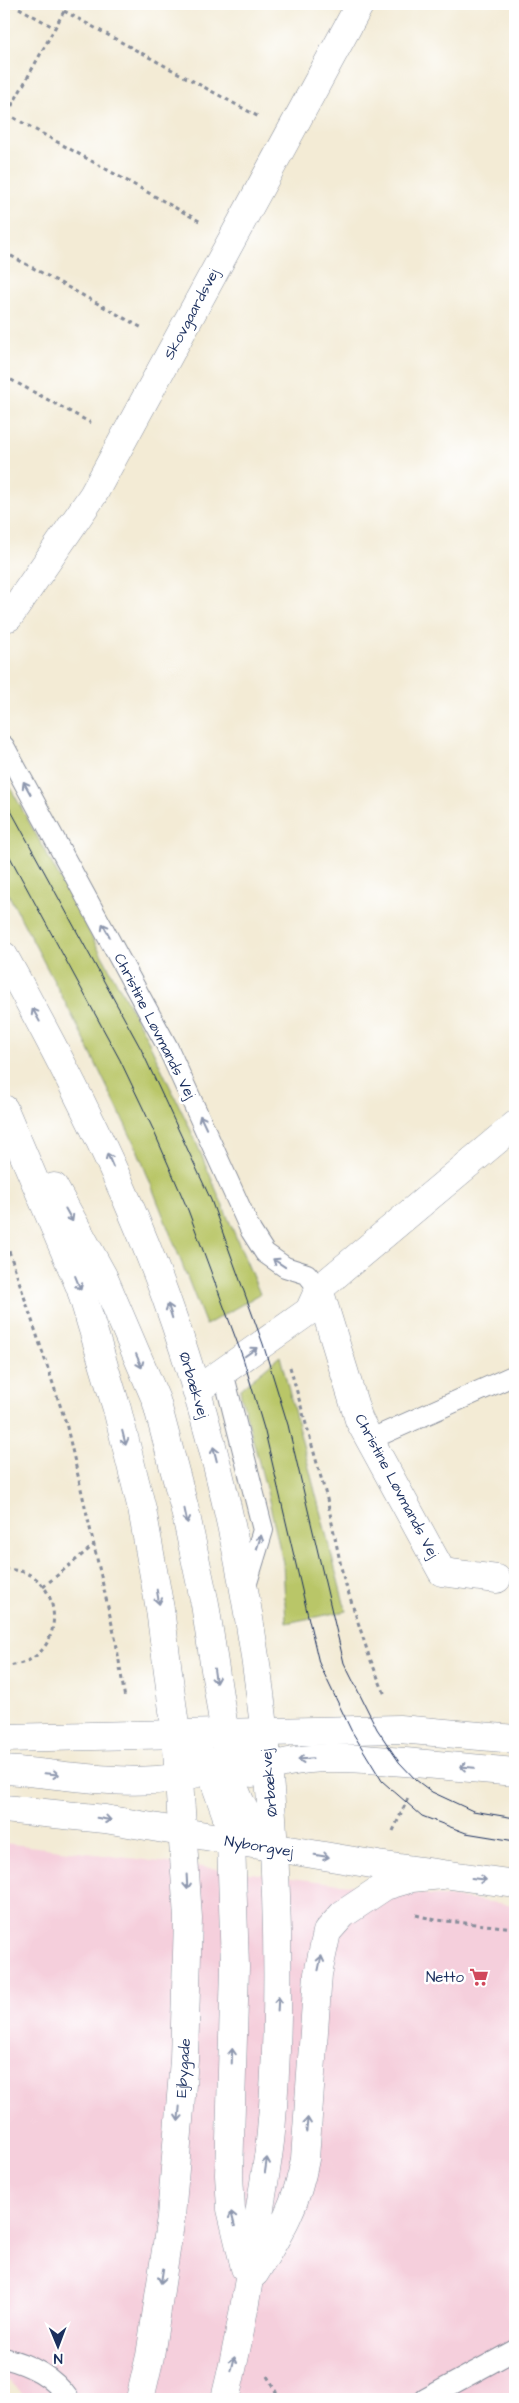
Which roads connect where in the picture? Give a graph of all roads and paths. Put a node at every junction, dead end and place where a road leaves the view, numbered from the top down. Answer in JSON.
{"nodes":[{"id":1,"x":12,"y":4,"type":"edge"},
{"id":2,"x":68,"y":4,"type":"edge"},
{"id":3,"x":360,"y":4,"type":"edge"},
{"id":4,"x":64,"y":10,"type":"junction"},
{"id":5,"x":55,"y":28,"type":"junction"},
{"id":6,"x":7,"y":114,"type":"junction"},
{"id":7,"x":4,"y":120,"type":"edge"},
{"id":8,"x":289,"y":133,"type":"junction"},
{"id":9,"x":232,"y":239,"type":"junction"},
{"id":10,"x":4,"y":252,"type":"edge"},
{"id":11,"x":174,"y":346,"type":"junction"},
{"id":12,"x":4,"y":376,"type":"edge"},
{"id":13,"x":122,"y":440,"type":"junction"},
{"id":14,"x":6,"y":623,"type":"edge"},
{"id":15,"x":4,"y":746,"type":"edge"},
{"id":16,"x":4,"y":956,"type":"edge"},
{"id":17,"x":4,"y":1095,"type":"edge"},
{"id":18,"x":4,"y":1109,"type":"edge"},
{"id":19,"x":515,"y":1125,"type":"edge"},
{"id":20,"x":318,"y":1289,"type":"junction"},
{"id":21,"x":279,"y":1333,"type":"junction"},
{"id":22,"x":223,"y":1372,"type":"junction"},
{"id":23,"x":515,"y":1374,"type":"edge"},
{"id":24,"x":197,"y":1390,"type":"junction"},
{"id":25,"x":369,"y":1440,"type":"junction"},
{"id":26,"x":94,"y":1545,"type":"dead end"},
{"id":27,"x":4,"y":1570,"type":"edge"},
{"id":28,"x":497,"y":1579,"type":"dead end"},
{"id":29,"x":43,"y":1588,"type":"junction"},
{"id":30,"x":245,"y":1589,"type":"junction"},
{"id":31,"x":4,"y":1666,"type":"edge"},
{"id":32,"x":399,"y":1729,"type":"junction"},
{"id":33,"x":265,"y":1732,"type":"junction"},
{"id":34,"x":223,"y":1733,"type":"junction"},
{"id":35,"x":176,"y":1734,"type":"junction"},
{"id":36,"x":4,"y":1738,"type":"edge"},
{"id":37,"x":515,"y":1739,"type":"edge"},
{"id":38,"x":416,"y":1763,"type":"junction"},
{"id":39,"x":268,"y":1766,"type":"junction"},
{"id":40,"x":4,"y":1770,"type":"edge"},
{"id":41,"x":515,"y":1772,"type":"edge"},
{"id":42,"x":222,"y":1774,"type":"junction"},
{"id":43,"x":180,"y":1776,"type":"junction"},
{"id":44,"x":4,"y":1808,"type":"edge"},
{"id":45,"x":184,"y":1834,"type":"junction"},
{"id":46,"x":231,"y":1841,"type":"junction"},
{"id":47,"x":274,"y":1848,"type":"junction"},
{"id":48,"x":378,"y":1865,"type":"junction"},
{"id":49,"x":442,"y":1875,"type":"junction"},
{"id":50,"x":515,"y":1884,"type":"edge"},
{"id":51,"x":249,"y":2283,"type":"junction"},
{"id":52,"x":515,"y":2350,"type":"edge"},
{"id":53,"x":4,"y":2358,"type":"edge"},
{"id":54,"x":69,"y":2399,"type":"edge"},
{"id":55,"x":140,"y":2399,"type":"edge"},
{"id":56,"x":225,"y":2399,"type":"edge"},
{"id":57,"x":425,"y":2399,"type":"edge"}],
"edges":[{"from":1,"to":5,"type":"path"},
{"from":2,"to":4,"type":"path"},
{"from":3,"to":8,"type":"main road","name":"Skovgaardsvej"},
{"from":4,"to":5,"type":"path"},
{"from":4,"to":8,"type":"path"},
{"from":5,"to":6,"type":"path"},
{"from":6,"to":7,"type":"path"},
{"from":6,"to":9,"type":"path"},
{"from":8,"to":9,"type":"main road","name":"Skovgaardsvej"},
{"from":9,"to":11,"type":"main road","name":"Skovgaardsvej"},
{"from":10,"to":11,"type":"path"},
{"from":11,"to":13,"type":"main road","name":"Skovgaardsvej"},
{"from":12,"to":13,"type":"path"},
{"from":13,"to":14,"type":"main road","name":"Skovgaardsvej"},
{"from":20,"to":15,"type":"lane","name":"Christine Løvmands Vej","one_way":true},
{"from":24,"to":16,"type":"main road","name":"Ørbækvej","one_way":true},
{"from":17,"to":34,"type":"main road","one_way":true},
{"from":18,"to":35,"type":"main road","one_way":true},
{"from":19,"to":20,"type":"main road"},
{"from":20,"to":21,"type":"main road"},
{"from":20,"to":25,"type":"main road","name":"Christine Løvmands Vej"},
{"from":22,"to":21,"type":"main road","one_way":true},
{"from":21,"to":32,"type":"path"},
{"from":22,"to":24,"type":"main road"},
{"from":30,"to":22,"type":"lane","one_way":true},
{"from":23,"to":25,"type":"lane"},
{"from":30,"to":24,"type":"main road","name":"Ørbækvej","one_way":true},
{"from":25,"to":28,"type":"main road","name":"Christine Løvmands Vej"},
{"from":26,"to":29,"type":"path"},
{"from":27,"to":29,"type":"path"},
{"from":29,"to":31,"type":"path"},
{"from":30,"to":33,"type":"main road","name":"Ørbækvej"},
{"from":32,"to":33,"type":"main road"},
{"from":32,"to":37,"type":"main road"},
{"from":33,"to":34,"type":"main road"},
{"from":33,"to":39,"type":"main road","name":"Ørbækvej"},
{"from":33,"to":42,"type":"main road"},
{"from":34,"to":35,"type":"main road"},
{"from":34,"to":42,"type":"main road"},
{"from":35,"to":36,"type":"main road"},
{"from":35,"to":42,"type":"main road"},
{"from":35,"to":43,"type":"main road","name":"Ejbygade"},
{"from":38,"to":39,"type":"main road","one_way":true},
{"from":41,"to":38,"type":"main road","one_way":true},
{"from":38,"to":48,"type":"path"},
{"from":39,"to":42,"type":"main road"},
{"from":39,"to":47,"type":"main road","name":"Ørbækvej"},
{"from":40,"to":43,"type":"main road","one_way":true},
{"from":42,"to":43,"type":"main road"},
{"from":42,"to":45,"type":"main road"},
{"from":42,"to":46,"type":"main road"},
{"from":42,"to":47,"type":"main road"},
{"from":43,"to":45,"type":"main road","name":"Ejbygade"},
{"from":44,"to":45,"type":"main road","name":"Nyborgvej","one_way":true},
{"from":45,"to":46,"type":"main road","name":"Nyborgvej"},
{"from":45,"to":55,"type":"main road","name":"Ejbygade","one_way":true},
{"from":46,"to":47,"type":"main road","name":"Nyborgvej"},
{"from":51,"to":46,"type":"main road","one_way":true},
{"from":47,"to":48,"type":"main road","name":"Nyborgvej","one_way":true},
{"from":51,"to":47,"type":"main road","one_way":true},
{"from":48,"to":49,"type":"main road","name":"Nyborgvej"},
{"from":49,"to":50,"type":"main road","name":"Nyborgvej","one_way":true},
{"from":51,"to":49,"type":"main road","one_way":true},
{"from":56,"to":51,"type":"main road","one_way":true},
{"from":52,"to":57,"type":"lane"},
{"from":53,"to":54,"type":"lane"}]}
